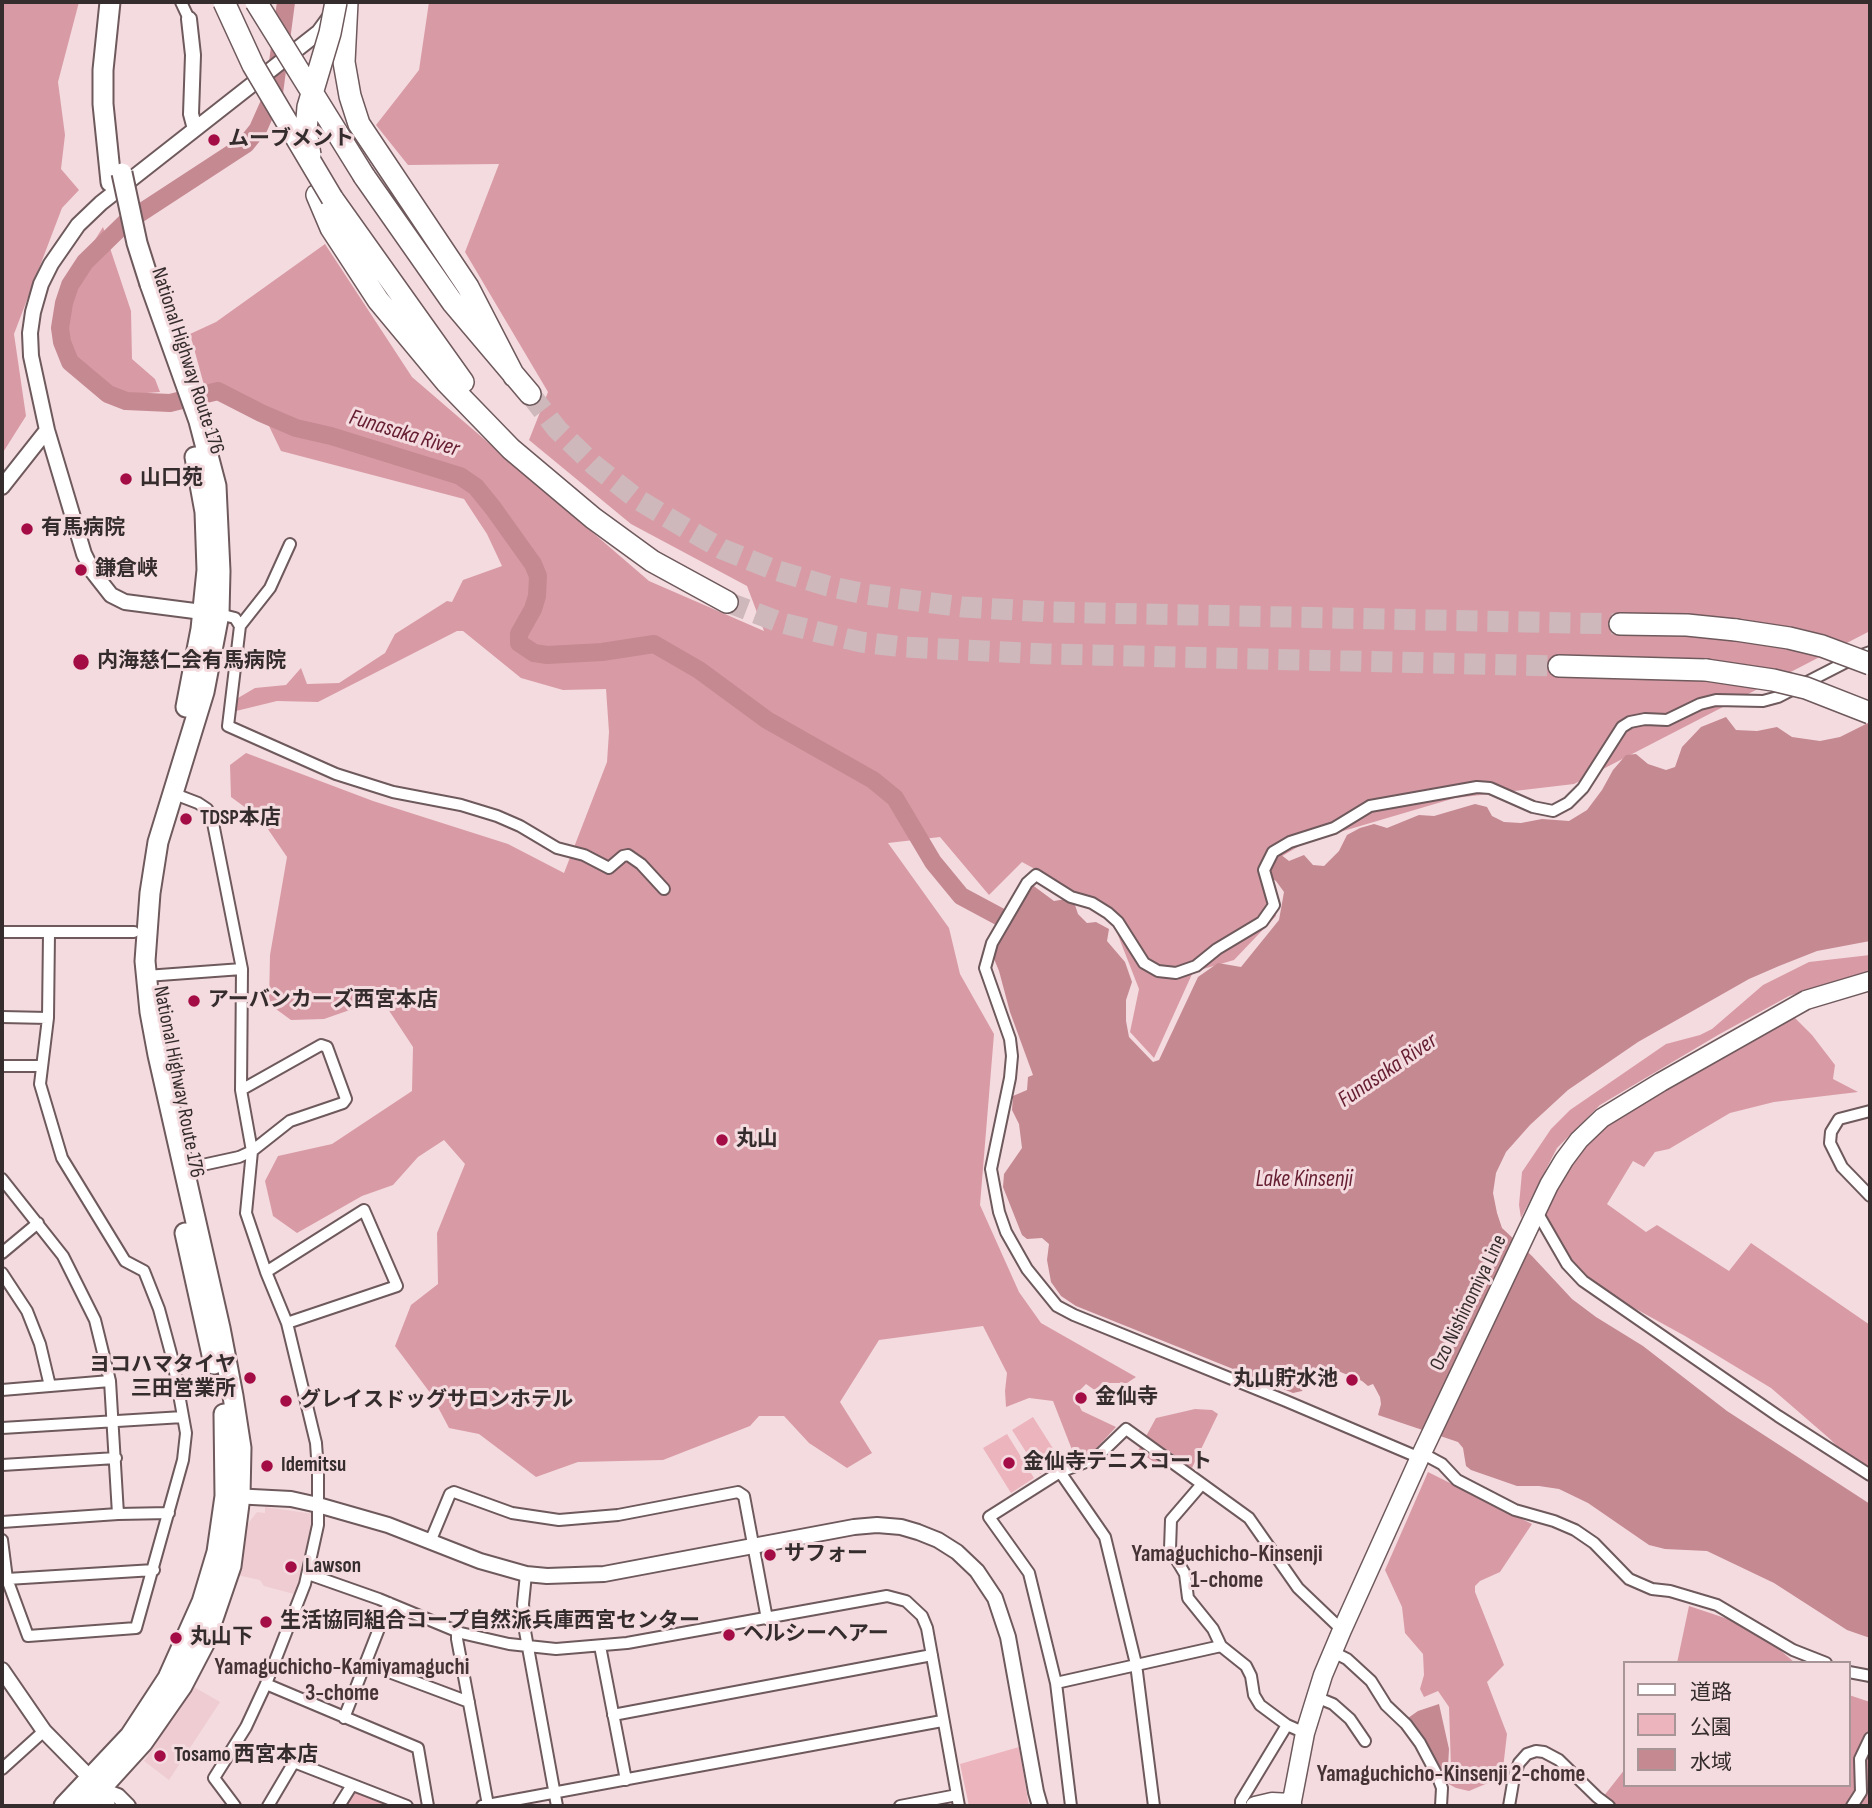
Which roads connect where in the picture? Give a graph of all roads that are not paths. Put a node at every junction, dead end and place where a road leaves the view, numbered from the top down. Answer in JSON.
{"nodes":[{"id":1,"x":110,"y":2,"type":"edge"},
{"id":2,"x":123,"y":2,"type":"edge"},
{"id":3,"x":181,"y":2,"type":"edge"},
{"id":4,"x":224,"y":2,"type":"edge"},
{"id":5,"x":256,"y":2,"type":"edge"},
{"id":6,"x":330,"y":2,"type":"edge"},
{"id":7,"x":338,"y":2,"type":"edge"},
{"id":8,"x":347,"y":2,"type":"edge"},
{"id":9,"x":188,"y":19,"type":"joint"},
{"id":10,"x":304,"y":44,"type":"junction"},
{"id":11,"x":195,"y":130,"type":"junction"},
{"id":12,"x":116,"y":177,"type":"junction"},
{"id":13,"x":324,"y":197,"type":"junction"},
{"id":14,"x":514,"y":376,"type":"junction"},
{"id":15,"x":530,"y":394,"type":"tunnel mouth"},
{"id":16,"x":47,"y":430,"type":"junction"},
{"id":17,"x":2,"y":487,"type":"edge"},
{"id":18,"x":290,"y":544,"type":"dead end"},
{"id":19,"x":727,"y":602,"type":"tunnel mouth"},
{"id":20,"x":211,"y":613,"type":"junction"},
{"id":21,"x":1620,"y":624,"type":"tunnel mouth"},
{"id":22,"x":240,"y":626,"type":"junction"},
{"id":23,"x":1870,"y":652,"type":"edge"},
{"id":24,"x":1870,"y":664,"type":"edge"},
{"id":25,"x":1559,"y":666,"type":"tunnel mouth"},
{"id":26,"x":1870,"y":713,"type":"edge"},
{"id":27,"x":172,"y":793,"type":"junction"},
{"id":28,"x":664,"y":889,"type":"dead end"},
{"id":29,"x":2,"y":932,"type":"edge"},
{"id":30,"x":134,"y":932,"type":"junction"},
{"id":31,"x":49,"y":933,"type":"junction"},
{"id":32,"x":242,"y":969,"type":"junction"},
{"id":33,"x":146,"y":976,"type":"junction"},
{"id":34,"x":1870,"y":981,"type":"edge"},
{"id":35,"x":2,"y":1017,"type":"edge"},
{"id":36,"x":48,"y":1018,"type":"junction"},
{"id":37,"x":2,"y":1066,"type":"edge"},
{"id":38,"x":43,"y":1066,"type":"junction"},
{"id":39,"x":240,"y":1090,"type":"junction"},
{"id":40,"x":1870,"y":1111,"type":"edge"},
{"id":41,"x":252,"y":1152,"type":"junction"},
{"id":42,"x":184,"y":1169,"type":"junction"},
{"id":43,"x":2,"y":1179,"type":"edge"},
{"id":44,"x":1870,"y":1196,"type":"edge"},
{"id":45,"x":1534,"y":1220,"type":"junction"},
{"id":46,"x":38,"y":1223,"type":"junction"},
{"id":47,"x":2,"y":1253,"type":"edge"},
{"id":48,"x":266,"y":1272,"type":"junction"},
{"id":49,"x":2,"y":1273,"type":"edge"},
{"id":50,"x":287,"y":1323,"type":"junction"},
{"id":51,"x":110,"y":1381,"type":"junction"},
{"id":52,"x":50,"y":1386,"type":"junction"},
{"id":53,"x":2,"y":1390,"type":"edge"},
{"id":54,"x":183,"y":1417,"type":"junction"},
{"id":55,"x":114,"y":1421,"type":"junction"},
{"id":56,"x":2,"y":1428,"type":"edge"},
{"id":57,"x":1425,"y":1447,"type":"junction"},
{"id":58,"x":116,"y":1458,"type":"junction"},
{"id":59,"x":2,"y":1465,"type":"edge"},
{"id":60,"x":1060,"y":1472,"type":"junction"},
{"id":61,"x":1870,"y":1475,"type":"edge"},
{"id":62,"x":1202,"y":1484,"type":"junction"},
{"id":63,"x":232,"y":1496,"type":"junction"},
{"id":64,"x":318,"y":1504,"type":"junction"},
{"id":65,"x":169,"y":1513,"type":"junction"},
{"id":66,"x":118,"y":1514,"type":"junction"},
{"id":67,"x":2,"y":1522,"type":"edge"},
{"id":68,"x":2,"y":1540,"type":"edge"},
{"id":69,"x":430,"y":1542,"type":"junction"},
{"id":70,"x":754,"y":1547,"type":"junction"},
{"id":71,"x":154,"y":1570,"type":"junction"},
{"id":72,"x":308,"y":1574,"type":"junction"},
{"id":73,"x":526,"y":1574,"type":"junction"},
{"id":74,"x":7,"y":1579,"type":"junction"},
{"id":75,"x":389,"y":1603,"type":"junction"},
{"id":76,"x":766,"y":1619,"type":"junction"},
{"id":77,"x":1342,"y":1630,"type":"junction"},
{"id":78,"x":457,"y":1632,"type":"junction"},
{"id":79,"x":600,"y":1646,"type":"junction"},
{"id":80,"x":1221,"y":1646,"type":"junction"},
{"id":81,"x":528,"y":1647,"type":"junction"},
{"id":82,"x":1333,"y":1652,"type":"junction"},
{"id":83,"x":932,"y":1655,"type":"junction"},
{"id":84,"x":1821,"y":1661,"type":"edge"},
{"id":85,"x":365,"y":1663,"type":"junction"},
{"id":86,"x":1136,"y":1664,"type":"junction"},
{"id":87,"x":2,"y":1670,"type":"edge"},
{"id":88,"x":1851,"y":1672,"type":"edge"},
{"id":89,"x":1870,"y":1676,"type":"edge"},
{"id":90,"x":1056,"y":1683,"type":"junction"},
{"id":91,"x":266,"y":1685,"type":"junction"},
{"id":92,"x":1316,"y":1697,"type":"junction"},
{"id":93,"x":469,"y":1702,"type":"junction"},
{"id":94,"x":613,"y":1715,"type":"junction"},
{"id":95,"x":344,"y":1718,"type":"junction"},
{"id":96,"x":943,"y":1721,"type":"junction"},
{"id":97,"x":1287,"y":1726,"type":"junction"},
{"id":98,"x":44,"y":1731,"type":"junction"},
{"id":99,"x":1305,"y":1733,"type":"junction"},
{"id":100,"x":1870,"y":1738,"type":"edge"},
{"id":101,"x":1366,"y":1741,"type":"dead end"},
{"id":102,"x":2,"y":1769,"type":"edge"},
{"id":103,"x":625,"y":1780,"type":"junction"},
{"id":104,"x":352,"y":1785,"type":"junction"},
{"id":105,"x":101,"y":1792,"type":"edge"},
{"id":106,"x":555,"y":1794,"type":"junction"},
{"id":107,"x":958,"y":1801,"type":"edge"},
{"id":108,"x":1291,"y":1805,"type":"edge"},
{"id":109,"x":64,"y":1806,"type":"edge"},
{"id":110,"x":85,"y":1806,"type":"edge"},
{"id":111,"x":128,"y":1806,"type":"edge"},
{"id":112,"x":235,"y":1806,"type":"edge"},
{"id":113,"x":268,"y":1806,"type":"edge"},
{"id":114,"x":339,"y":1806,"type":"edge"},
{"id":115,"x":407,"y":1806,"type":"edge"},
{"id":116,"x":428,"y":1806,"type":"edge"},
{"id":117,"x":485,"y":1806,"type":"edge"},
{"id":118,"x":557,"y":1806,"type":"edge"},
{"id":119,"x":900,"y":1806,"type":"edge"},
{"id":120,"x":1040,"y":1806,"type":"edge"},
{"id":121,"x":1071,"y":1806,"type":"edge"},
{"id":122,"x":1154,"y":1806,"type":"edge"},
{"id":123,"x":1241,"y":1806,"type":"edge"},
{"id":124,"x":1255,"y":1806,"type":"edge"},
{"id":125,"x":1441,"y":1806,"type":"edge"},
{"id":126,"x":1509,"y":1806,"type":"edge"},
{"id":127,"x":1609,"y":1806,"type":"edge"},
{"id":128,"x":1852,"y":1806,"type":"edge"}],
"edges":[{"from":1,"to":12,"type":"highway","name":"National Highway Route 176"},
{"from":2,"to":12,"type":"highway","name":"National Highway Route 176"},
{"from":3,"to":9,"type":"street"},
{"from":4,"to":13,"type":"highway","bridge":true},
{"from":5,"to":14,"type":"highway","bridge":true},
{"from":6,"to":10,"type":"street"},
{"from":7,"to":10,"type":"street"},
{"from":7,"to":13,"type":"highway","bridge":true},
{"from":8,"to":14,"type":"highway"},
{"from":9,"to":11,"type":"street"},
{"from":10,"to":11,"type":"street","bridge":true},
{"from":11,"to":16,"type":"street"},
{"from":12,"to":20,"type":"highway","name":"National Highway Route 176","bridge":true},
{"from":13,"to":19,"type":"highway"},
{"from":14,"to":15,"type":"highway"},
{"from":16,"to":17,"type":"street"},
{"from":16,"to":20,"type":"street"},
{"from":18,"to":22,"type":"street"},
{"from":20,"to":22,"type":"street"},
{"from":20,"to":27,"type":"highway","name":"National Highway Route 176"},
{"from":20,"to":30,"type":"highway","name":"National Highway Route 176"},
{"from":21,"to":24,"type":"highway","bridge":true},
{"from":22,"to":28,"type":"street"},
{"from":23,"to":57,"type":"street"},
{"from":25,"to":26,"type":"highway","bridge":true},
{"from":27,"to":32,"type":"street"},
{"from":27,"to":33,"type":"highway","name":"National Highway Route 176"},
{"from":29,"to":31,"type":"street"},
{"from":30,"to":31,"type":"street"},
{"from":30,"to":63,"type":"highway","name":"National Highway Route 176"},
{"from":31,"to":36,"type":"street"},
{"from":32,"to":33,"type":"street"},
{"from":32,"to":39,"type":"street"},
{"from":33,"to":42,"type":"highway","name":"National Highway Route 176"},
{"from":34,"to":45,"type":"main road","name":"Ozo Nishinomiya Line"},
{"from":35,"to":36,"type":"street"},
{"from":36,"to":38,"type":"street"},
{"from":37,"to":38,"type":"street"},
{"from":38,"to":54,"type":"street"},
{"from":39,"to":41,"type":"street"},
{"from":39,"to":41,"type":"street"},
{"from":40,"to":44,"type":"street"},
{"from":41,"to":42,"type":"street"},
{"from":41,"to":48,"type":"street"},
{"from":42,"to":63,"type":"highway","name":"National Highway Route 176"},
{"from":43,"to":46,"type":"street"},
{"from":45,"to":57,"type":"main road","name":"Ozo Nishinomiya Line"},
{"from":45,"to":61,"type":"street"},
{"from":46,"to":47,"type":"street"},
{"from":46,"to":51,"type":"street"},
{"from":48,"to":50,"type":"street"},
{"from":48,"to":50,"type":"street"},
{"from":49,"to":52,"type":"street"},
{"from":50,"to":64,"type":"street"},
{"from":51,"to":52,"type":"street"},
{"from":51,"to":55,"type":"street"},
{"from":52,"to":53,"type":"street"},
{"from":54,"to":55,"type":"street"},
{"from":54,"to":65,"type":"street"},
{"from":55,"to":56,"type":"street"},
{"from":55,"to":58,"type":"street"},
{"from":57,"to":77,"type":"main road","name":"Ozo Nishinomiya Line"},
{"from":57,"to":84,"type":"street"},
{"from":58,"to":59,"type":"street"},
{"from":58,"to":66,"type":"street"},
{"from":60,"to":62,"type":"street"},
{"from":60,"to":86,"type":"street"},
{"from":60,"to":90,"type":"street"},
{"from":62,"to":77,"type":"street"},
{"from":62,"to":80,"type":"street"},
{"from":63,"to":64,"type":"street"},
{"from":63,"to":105,"type":"highway","name":"National Highway Route 176"},
{"from":64,"to":69,"type":"street"},
{"from":64,"to":72,"type":"street"},
{"from":65,"to":66,"type":"street"},
{"from":65,"to":71,"type":"street"},
{"from":66,"to":67,"type":"street"},
{"from":68,"to":74,"type":"street"},
{"from":69,"to":70,"type":"street"},
{"from":69,"to":73,"type":"street"},
{"from":70,"to":73,"type":"street"},
{"from":70,"to":76,"type":"street"},
{"from":70,"to":120,"type":"street"},
{"from":71,"to":74,"type":"street"},
{"from":71,"to":74,"type":"street"},
{"from":72,"to":75,"type":"street"},
{"from":72,"to":91,"type":"street"},
{"from":73,"to":81,"type":"street"},
{"from":75,"to":78,"type":"street"},
{"from":75,"to":85,"type":"street"},
{"from":76,"to":79,"type":"street"},
{"from":76,"to":83,"type":"street"},
{"from":77,"to":82,"type":"main road","name":"Ozo Nishinomiya Line"},
{"from":78,"to":81,"type":"street"},
{"from":78,"to":93,"type":"street"},
{"from":79,"to":81,"type":"street"},
{"from":79,"to":94,"type":"street"},
{"from":80,"to":86,"type":"street"},
{"from":80,"to":97,"type":"street"},
{"from":81,"to":106,"type":"street"},
{"from":82,"to":92,"type":"main road","name":"Ozo Nishinomiya Line"},
{"from":82,"to":125,"type":"street"},
{"from":83,"to":94,"type":"street"},
{"from":83,"to":96,"type":"street"},
{"from":85,"to":93,"type":"street"},
{"from":85,"to":95,"type":"street"},
{"from":86,"to":90,"type":"street"},
{"from":86,"to":122,"type":"street"},
{"from":87,"to":98,"type":"street"},
{"from":88,"to":89,"type":"street"},
{"from":90,"to":121,"type":"street"},
{"from":91,"to":95,"type":"street"},
{"from":91,"to":112,"type":"street"},
{"from":92,"to":99,"type":"main road","name":"Ozo Nishinomiya Line"},
{"from":92,"to":101,"type":"street"},
{"from":93,"to":117,"type":"street"},
{"from":94,"to":103,"type":"street"},
{"from":95,"to":116,"type":"street"},
{"from":96,"to":103,"type":"street"},
{"from":96,"to":107,"type":"street"},
{"from":97,"to":99,"type":"street"},
{"from":97,"to":123,"type":"street"},
{"from":98,"to":102,"type":"street"},
{"from":98,"to":105,"type":"street"},
{"from":99,"to":108,"type":"main road","name":"Ozo Nishinomiya Line"},
{"from":100,"to":128,"type":"street"},
{"from":103,"to":106,"type":"street"},
{"from":104,"to":113,"type":"street"},
{"from":104,"to":114,"type":"street"},
{"from":104,"to":115,"type":"street"},
{"from":105,"to":109,"type":"highway","name":"National Highway Route 176"},
{"from":105,"to":110,"type":"highway","name":"National Highway Route 176"},
{"from":105,"to":111,"type":"street"},
{"from":106,"to":117,"type":"street"},
{"from":106,"to":118,"type":"street"},
{"from":107,"to":119,"type":"street"},
{"from":108,"to":124,"type":"main road","name":"Ozo Nishinomiya Line"},
{"from":126,"to":127,"type":"street"}]}
